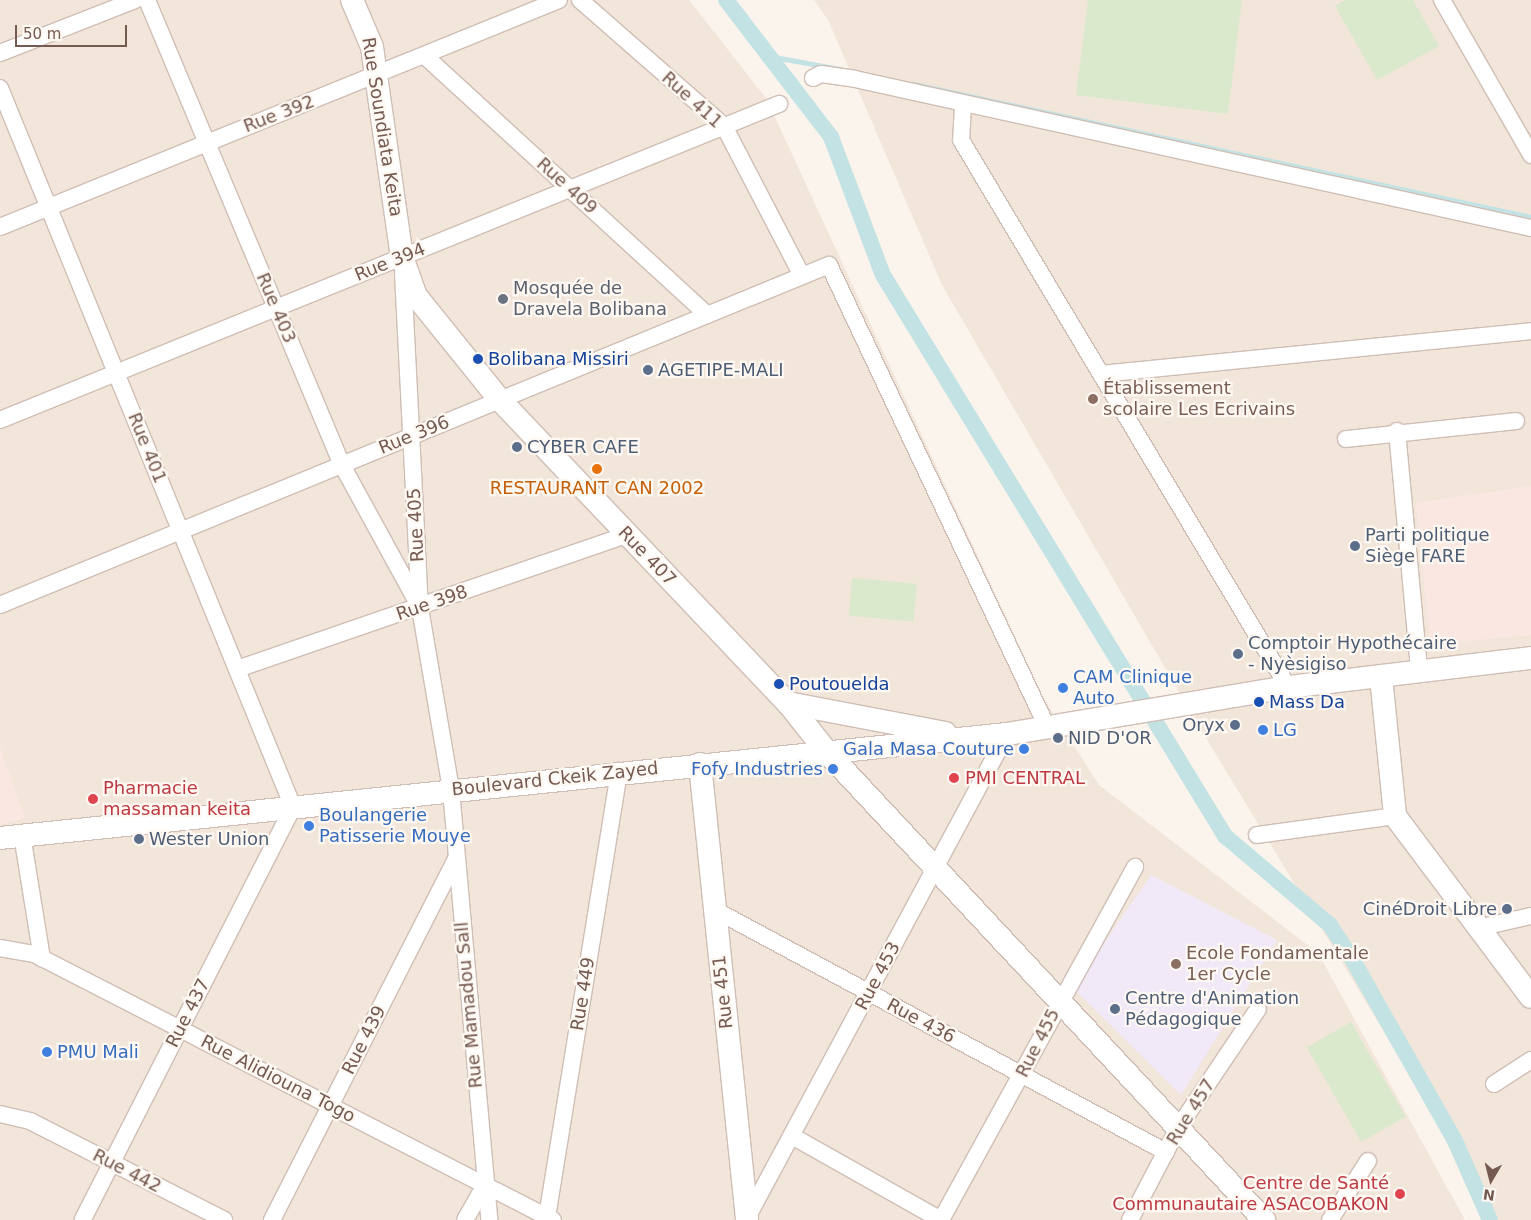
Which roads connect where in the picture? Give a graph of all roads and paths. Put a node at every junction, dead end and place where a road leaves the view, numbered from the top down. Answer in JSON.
{"nodes":[{"id":1,"x":134,"y":0,"type":"edge"},
{"id":2,"x":147,"y":0,"type":"edge"},
{"id":3,"x":352,"y":0,"type":"edge"},
{"id":4,"x":559,"y":0,"type":"edge"},
{"id":5,"x":580,"y":0,"type":"edge"},
{"id":6,"x":1442,"y":0,"type":"edge"},
{"id":7,"x":0,"y":53,"type":"edge"},
{"id":8,"x":426,"y":57,"type":"junction"},
{"id":9,"x":375,"y":77,"type":"junction"},
{"id":10,"x":813,"y":78,"type":"dead end"},
{"id":11,"x":0,"y":88,"type":"edge"},
{"id":12,"x":779,"y":104,"type":"dead end"},
{"id":13,"x":963,"y":104,"type":"junction"},
{"id":14,"x":724,"y":126,"type":"junction"},
{"id":15,"x":206,"y":142,"type":"junction"},
{"id":16,"x":1531,"y":156,"type":"edge"},
{"id":17,"x":570,"y":189,"type":"junction"},
{"id":18,"x":48,"y":207,"type":"junction"},
{"id":19,"x":0,"y":227,"type":"edge"},
{"id":20,"x":1531,"y":228,"type":"edge"},
{"id":21,"x":402,"y":257,"type":"junction"},
{"id":22,"x":802,"y":276,"type":"junction"},
{"id":23,"x":276,"y":308,"type":"junction"},
{"id":24,"x":708,"y":315,"type":"junction"},
{"id":25,"x":1531,"y":331,"type":"edge"},
{"id":26,"x":116,"y":373,"type":"junction"},
{"id":27,"x":1100,"y":374,"type":"junction"},
{"id":28,"x":500,"y":400,"type":"junction"},
{"id":29,"x":0,"y":420,"type":"edge"},
{"id":30,"x":1516,"y":421,"type":"dead end"},
{"id":31,"x":1397,"y":431,"type":"junction"},
{"id":32,"x":412,"y":436,"type":"junction"},
{"id":33,"x":1346,"y":439,"type":"dead end"},
{"id":34,"x":342,"y":465,"type":"junction"},
{"id":35,"x":181,"y":531,"type":"junction"},
{"id":36,"x":626,"y":535,"type":"junction"},
{"id":37,"x":0,"y":606,"type":"edge"},
{"id":38,"x":420,"y":608,"type":"junction"},
{"id":39,"x":1531,"y":658,"type":"edge"},
{"id":40,"x":237,"y":669,"type":"junction"},
{"id":41,"x":1419,"y":670,"type":"junction"},
{"id":42,"x":1381,"y":677,"type":"junction"},
{"id":43,"x":1288,"y":688,"type":"junction"},
{"id":44,"x":788,"y":703,"type":"junction"},
{"id":45,"x":1047,"y":727,"type":"junction"},
{"id":46,"x":1007,"y":734,"type":"junction"},
{"id":47,"x":970,"y":738,"type":"junction"},
{"id":48,"x":826,"y":751,"type":"junction"},
{"id":49,"x":700,"y":764,"type":"junction"},
{"id":50,"x":620,"y":771,"type":"junction"},
{"id":51,"x":451,"y":790,"type":"junction"},
{"id":52,"x":293,"y":807,"type":"junction"},
{"id":53,"x":1395,"y":816,"type":"junction"},
{"id":54,"x":1257,"y":835,"type":"dead end"},
{"id":55,"x":11,"y":837,"type":"edge"},
{"id":56,"x":456,"y":859,"type":"junction"},
{"id":57,"x":1135,"y":868,"type":"dead end"},
{"id":58,"x":935,"y":869,"type":"junction"},
{"id":59,"x":715,"y":910,"type":"junction"},
{"id":60,"x":1531,"y":916,"type":"edge"},
{"id":61,"x":1478,"y":928,"type":"junction"},
{"id":62,"x":0,"y":948,"type":"edge"},
{"id":63,"x":38,"y":956,"type":"junction"},
{"id":64,"x":869,"y":993,"type":"junction"},
{"id":65,"x":1531,"y":997,"type":"edge"},
{"id":66,"x":1059,"y":1001,"type":"junction"},
{"id":67,"x":1258,"y":1009,"type":"dead end"},
{"id":68,"x":180,"y":1029,"type":"junction"},
{"id":69,"x":1531,"y":1060,"type":"edge"},
{"id":70,"x":1022,"y":1075,"type":"junction"},
{"id":71,"x":1494,"y":1084,"type":"dead end"},
{"id":72,"x":330,"y":1106,"type":"junction"},
{"id":73,"x":0,"y":1114,"type":"edge"},
{"id":74,"x":1178,"y":1128,"type":"junction"},
{"id":75,"x":792,"y":1136,"type":"junction"},
{"id":76,"x":1166,"y":1152,"type":"junction"},
{"id":77,"x":1368,"y":1161,"type":"dead end"},
{"id":78,"x":112,"y":1163,"type":"junction"},
{"id":79,"x":485,"y":1185,"type":"junction"},
{"id":80,"x":550,"y":1219,"type":"edge"},
{"id":81,"x":747,"y":1219,"type":"edge"},
{"id":82,"x":83,"y":1220,"type":"edge"},
{"id":83,"x":224,"y":1220,"type":"edge"},
{"id":84,"x":272,"y":1220,"type":"edge"},
{"id":85,"x":465,"y":1220,"type":"edge"},
{"id":86,"x":489,"y":1220,"type":"edge"},
{"id":87,"x":941,"y":1220,"type":"edge"},
{"id":88,"x":1130,"y":1220,"type":"edge"},
{"id":89,"x":1264,"y":1220,"type":"edge"},
{"id":90,"x":1330,"y":1220,"type":"edge"}],
"edges":[{"from":1,"to":7,"type":"street"},
{"from":2,"to":15,"type":"street","name":"Rue 403"},
{"from":3,"to":9,"type":"main road","name":"Rue Soundiata Keita"},
{"from":4,"to":8,"type":"street","name":"Rue 392"},
{"from":5,"to":14,"type":"street","name":"Rue 411"},
{"from":6,"to":16,"type":"street"},
{"from":8,"to":9,"type":"street","name":"Rue 392"},
{"from":8,"to":17,"type":"street","name":"Rue 409"},
{"from":9,"to":15,"type":"street","name":"Rue 392"},
{"from":9,"to":21,"type":"main road","name":"Rue Soundiata Keita"},
{"from":10,"to":13,"type":"street"},
{"from":11,"to":18,"type":"street","name":"Rue 401"},
{"from":12,"to":14,"type":"street","name":"Rue 394"},
{"from":13,"to":20,"type":"street"},
{"from":13,"to":27,"type":"street"},
{"from":14,"to":17,"type":"street","name":"Rue 394"},
{"from":14,"to":22,"type":"street","name":"Rue 411"},
{"from":15,"to":18,"type":"street","name":"Rue 392"},
{"from":15,"to":23,"type":"street","name":"Rue 403"},
{"from":17,"to":21,"type":"street","name":"Rue 394"},
{"from":17,"to":24,"type":"street","name":"Rue 409"},
{"from":18,"to":19,"type":"street","name":"Rue 392"},
{"from":18,"to":26,"type":"street","name":"Rue 401"},
{"from":21,"to":23,"type":"street","name":"Rue 394"},
{"from":21,"to":28,"type":"main road","name":"Rue 407"},
{"from":21,"to":32,"type":"street","name":"Rue 405"},
{"from":22,"to":24,"type":"street","name":"Rue 396"},
{"from":22,"to":45,"type":"street","name":"Rue 396"},
{"from":23,"to":26,"type":"street","name":"Rue 394"},
{"from":23,"to":34,"type":"street","name":"Rue 403"},
{"from":24,"to":28,"type":"street","name":"Rue 396"},
{"from":25,"to":27,"type":"street"},
{"from":26,"to":29,"type":"street","name":"Rue 394"},
{"from":26,"to":35,"type":"street","name":"Rue 401"},
{"from":27,"to":43,"type":"street"},
{"from":28,"to":32,"type":"street","name":"Rue 396"},
{"from":28,"to":36,"type":"main road","name":"Rue 407"},
{"from":30,"to":31,"type":"street"},
{"from":31,"to":33,"type":"street"},
{"from":31,"to":41,"type":"street"},
{"from":32,"to":34,"type":"street","name":"Rue 396"},
{"from":32,"to":38,"type":"street","name":"Rue 405"},
{"from":34,"to":35,"type":"street","name":"Rue 396"},
{"from":34,"to":38,"type":"street","name":"Rue 403"},
{"from":35,"to":37,"type":"street","name":"Rue 396"},
{"from":35,"to":40,"type":"street","name":"Rue 401"},
{"from":36,"to":38,"type":"street","name":"Rue 398"},
{"from":36,"to":44,"type":"main road","name":"Rue 407"},
{"from":38,"to":40,"type":"street","name":"Rue 398"},
{"from":38,"to":51,"type":"street","name":"Rue 405"},
{"from":39,"to":41,"type":"main road","name":"Boulevard Ckeik Zayed"},
{"from":40,"to":52,"type":"street","name":"Rue 401"},
{"from":41,"to":42,"type":"main road","name":"Boulevard Ckeik Zayed"},
{"from":42,"to":43,"type":"main road","name":"Boulevard Ckeik Zayed"},
{"from":42,"to":53,"type":"main road"},
{"from":43,"to":45,"type":"main road","name":"Boulevard Ckeik Zayed"},
{"from":44,"to":47,"type":"main road"},
{"from":44,"to":48,"type":"main road","name":"Rue 407"},
{"from":45,"to":46,"type":"main road","name":"Boulevard Ckeik Zayed"},
{"from":46,"to":47,"type":"main road","name":"Boulevard Ckeik Zayed"},
{"from":46,"to":58,"type":"street","name":"Rue 453"},
{"from":47,"to":48,"type":"main road","name":"Boulevard Ckeik Zayed"},
{"from":48,"to":49,"type":"main road","name":"Boulevard Ckeik Zayed"},
{"from":48,"to":58,"type":"main road","name":"Rue 407"},
{"from":49,"to":50,"type":"main road","name":"Boulevard Ckeik Zayed"},
{"from":49,"to":59,"type":"main road","name":"Rue 451"},
{"from":50,"to":51,"type":"main road","name":"Boulevard Ckeik Zayed"},
{"from":50,"to":80,"type":"street","name":"Rue 449"},
{"from":51,"to":52,"type":"main road","name":"Boulevard Ckeik Zayed"},
{"from":51,"to":56,"type":"street","name":"Rue Mamadou Sall"},
{"from":52,"to":55,"type":"main road","name":"Boulevard Ckeik Zayed"},
{"from":52,"to":68,"type":"street","name":"Rue 437"},
{"from":53,"to":54,"type":"street"},
{"from":53,"to":61,"type":"main road"},
{"from":55,"to":63,"type":"street"},
{"from":56,"to":72,"type":"street","name":"Rue 439"},
{"from":56,"to":79,"type":"street","name":"Rue Mamadou Sall"},
{"from":57,"to":66,"type":"street","name":"Rue 455"},
{"from":58,"to":64,"type":"street","name":"Rue 453"},
{"from":58,"to":66,"type":"main road","name":"Rue 407"},
{"from":59,"to":64,"type":"street","name":"Rue 436"},
{"from":59,"to":81,"type":"main road","name":"Rue 451"},
{"from":60,"to":61,"type":"street"},
{"from":61,"to":65,"type":"main road"},
{"from":62,"to":63,"type":"street","name":"Rue Alidiouna Togo"},
{"from":63,"to":68,"type":"street","name":"Rue Alidiouna Togo"},
{"from":64,"to":70,"type":"street","name":"Rue 436"},
{"from":64,"to":75,"type":"street","name":"Rue 453"},
{"from":66,"to":70,"type":"street","name":"Rue 455"},
{"from":66,"to":74,"type":"main road","name":"Rue 407"},
{"from":67,"to":74,"type":"street","name":"Rue 457"},
{"from":68,"to":72,"type":"street","name":"Rue Alidiouna Togo"},
{"from":68,"to":78,"type":"street","name":"Rue 437"},
{"from":69,"to":71,"type":"street"},
{"from":70,"to":76,"type":"street","name":"Rue 436"},
{"from":70,"to":87,"type":"street","name":"Rue 455"},
{"from":72,"to":79,"type":"street","name":"Rue Alidiouna Togo"},
{"from":72,"to":84,"type":"street","name":"Rue 439"},
{"from":73,"to":78,"type":"street","name":"Rue 442"},
{"from":74,"to":76,"type":"street","name":"Rue 457"},
{"from":74,"to":89,"type":"main road","name":"Rue 407"},
{"from":75,"to":81,"type":"street","name":"Rue 453"},
{"from":75,"to":87,"type":"street"},
{"from":76,"to":88,"type":"street","name":"Rue 457"},
{"from":77,"to":90,"type":"street"},
{"from":78,"to":82,"type":"street","name":"Rue 437"},
{"from":78,"to":83,"type":"street","name":"Rue 442"},
{"from":79,"to":80,"type":"street","name":"Rue Alidiouna Togo"},
{"from":79,"to":85,"type":"street"},
{"from":79,"to":86,"type":"street","name":"Rue Mamadou Sall"}]}
